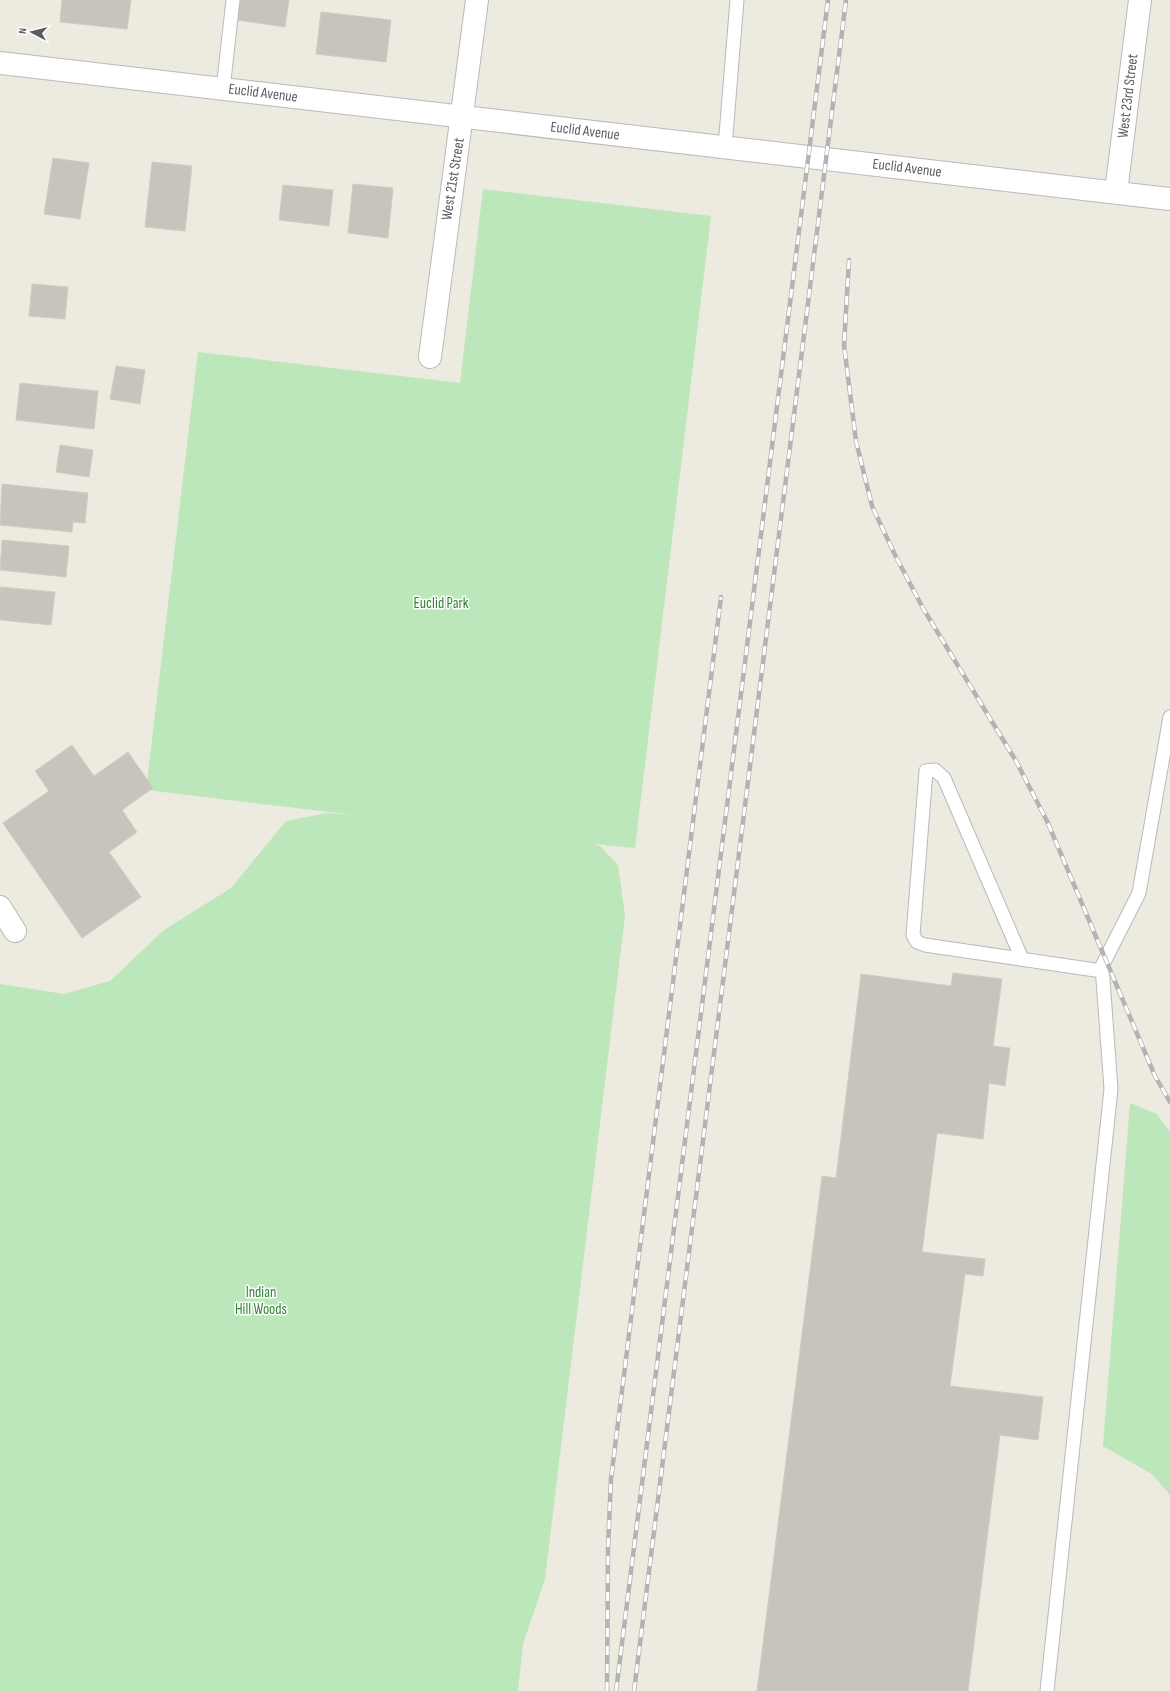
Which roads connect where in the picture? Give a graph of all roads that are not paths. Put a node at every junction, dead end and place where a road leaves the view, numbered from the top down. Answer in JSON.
{"nodes":[{"id":1,"x":233,"y":0,"type":"edge"},
{"id":2,"x":477,"y":0,"type":"edge"},
{"id":3,"x":737,"y":0,"type":"edge"},
{"id":4,"x":1140,"y":0,"type":"edge"},
{"id":5,"x":0,"y":63,"type":"edge"},
{"id":6,"x":223,"y":89,"type":"junction"},
{"id":7,"x":463,"y":117,"type":"junction"},
{"id":8,"x":725,"y":147,"type":"junction"},
{"id":9,"x":1116,"y":192,"type":"junction"},
{"id":10,"x":1170,"y":199,"type":"edge"},
{"id":11,"x":430,"y":358,"type":"dead end"},
{"id":12,"x":1170,"y":717,"type":"edge"},
{"id":13,"x":0,"y":907,"type":"edge"},
{"id":14,"x":15,"y":931,"type":"dead end"},
{"id":15,"x":1022,"y":959,"type":"junction"},
{"id":16,"x":1102,"y":971,"type":"junction"},
{"id":17,"x":1047,"y":1691,"type":"edge"}],
"edges":[{"from":1,"to":6,"type":"lane"},
{"from":2,"to":7,"type":"street","name":"West 21st Street"},
{"from":3,"to":8,"type":"lane"},
{"from":4,"to":9,"type":"street","name":"West 23rd Street"},
{"from":5,"to":6,"type":"street","name":"Euclid Avenue"},
{"from":6,"to":7,"type":"street","name":"Euclid Avenue"},
{"from":7,"to":8,"type":"street","name":"Euclid Avenue"},
{"from":7,"to":11,"type":"street","name":"West 21st Street"},
{"from":8,"to":9,"type":"street","name":"Euclid Avenue"},
{"from":9,"to":10,"type":"street","name":"Euclid Avenue"},
{"from":12,"to":16,"type":"lane"},
{"from":13,"to":14,"type":"street"},
{"from":15,"to":15,"type":"lane"},
{"from":15,"to":16,"type":"lane"},
{"from":16,"to":17,"type":"lane"}]}
